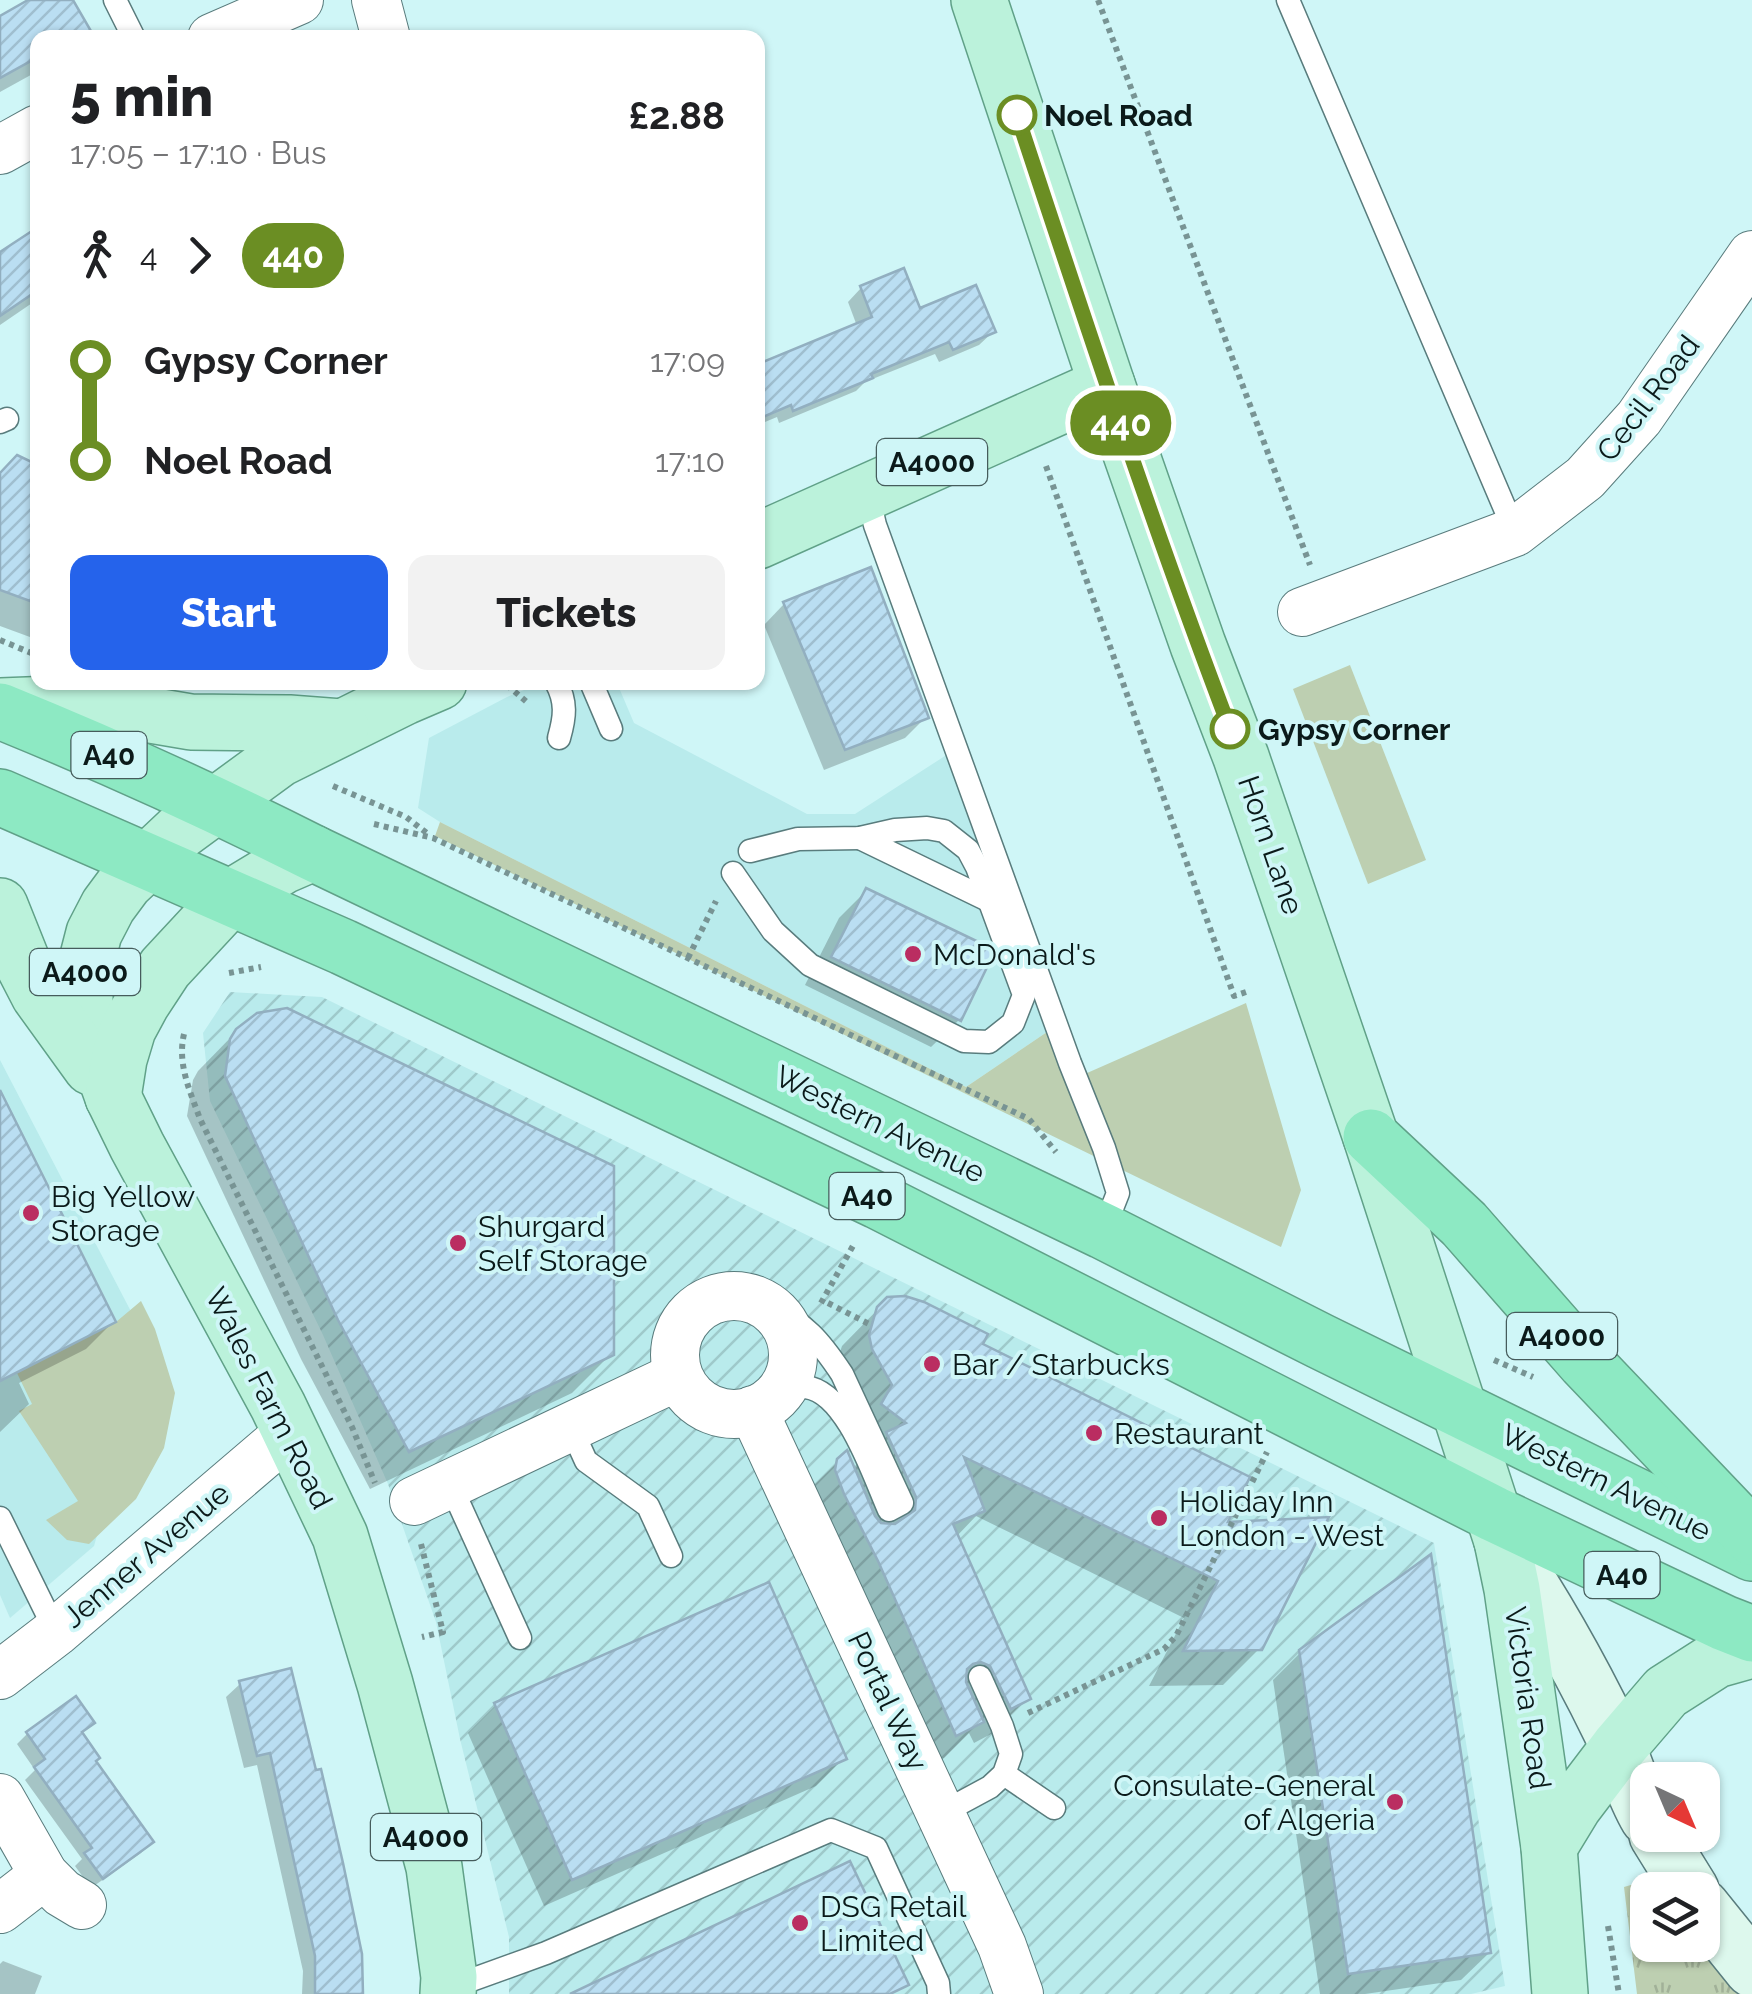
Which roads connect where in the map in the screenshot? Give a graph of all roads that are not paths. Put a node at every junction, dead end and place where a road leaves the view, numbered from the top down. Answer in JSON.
{"nodes":[{"id":1,"x":115,"y":0,"type":"edge"},
{"id":2,"x":299,"y":0,"type":"edge"},
{"id":3,"x":376,"y":0,"type":"edge"},
{"id":4,"x":980,"y":0,"type":"edge"},
{"id":5,"x":1288,"y":0,"type":"edge"},
{"id":6,"x":130,"y":30,"type":"edge"},
{"id":7,"x":230,"y":30,"type":"edge"},
{"id":8,"x":384,"y":30,"type":"edge"},
{"id":9,"x":30,"y":133,"type":"edge"},
{"id":10,"x":0,"y":150,"type":"edge"},
{"id":11,"x":1752,"y":255,"type":"edge"},
{"id":12,"x":1107,"y":385,"type":"junction"},
{"id":13,"x":867,"y":491,"type":"junction"},
{"id":14,"x":1516,"y":532,"type":"junction"},
{"id":15,"x":765,"y":538,"type":"edge"},
{"id":16,"x":1314,"y":608,"type":"road end"},
{"id":17,"x":406,"y":690,"type":"edge"},
{"id":18,"x":561,"y":690,"type":"edge"},
{"id":19,"x":594,"y":690,"type":"edge"},
{"id":20,"x":0,"y":708,"type":"edge"},
{"id":21,"x":344,"y":727,"type":"junction"},
{"id":22,"x":611,"y":729,"type":"dead end"},
{"id":23,"x":559,"y":738,"type":"dead end"},
{"id":24,"x":0,"y":797,"type":"edge"},
{"id":25,"x":216,"y":804,"type":"junction"},
{"id":26,"x":860,"y":838,"type":"junction"},
{"id":27,"x":750,"y":851,"type":"dead end"},
{"id":28,"x":313,"y":853,"type":"junction"},
{"id":29,"x":146,"y":862,"type":"junction"},
{"id":30,"x":738,"y":879,"type":"road end"},
{"id":31,"x":230,"y":898,"type":"junction"},
{"id":32,"x":988,"y":900,"type":"junction"},
{"id":33,"x":0,"y":906,"type":"edge"},
{"id":34,"x":113,"y":1097,"type":"junction"},
{"id":35,"x":1371,"y":1137,"type":"junction"},
{"id":36,"x":1111,"y":1212,"type":"junction"},
{"id":37,"x":769,"y":1307,"type":"junction"},
{"id":38,"x":678,"y":1376,"type":"junction"},
{"id":39,"x":760,"y":1406,"type":"junction"},
{"id":40,"x":1460,"y":1408,"type":"junction"},
{"id":41,"x":571,"y":1428,"type":"junction"},
{"id":42,"x":290,"y":1432,"type":"junction"},
{"id":43,"x":428,"y":1494,"type":"joint"},
{"id":44,"x":0,"y":1518,"type":"edge"},
{"id":45,"x":1498,"y":1527,"type":"junction"},
{"id":46,"x":1752,"y":1537,"type":"edge"},
{"id":47,"x":1752,"y":1553,"type":"edge"},
{"id":48,"x":671,"y":1556,"type":"dead end"},
{"id":49,"x":56,"y":1632,"type":"junction"},
{"id":50,"x":1752,"y":1634,"type":"edge"},
{"id":51,"x":520,"y":1638,"type":"dead end"},
{"id":52,"x":1752,"y":1650,"type":"edge"},
{"id":53,"x":0,"y":1675,"type":"edge"},
{"id":54,"x":980,"y":1677,"type":"dead end"},
{"id":55,"x":1618,"y":1748,"type":"junction"},
{"id":56,"x":1004,"y":1774,"type":"junction"},
{"id":57,"x":1630,"y":1776,"type":"edge"},
{"id":58,"x":0,"y":1798,"type":"edge"},
{"id":59,"x":1054,"y":1808,"type":"dead end"},
{"id":60,"x":940,"y":1814,"type":"junction"},
{"id":61,"x":1549,"y":1847,"type":"junction"},
{"id":62,"x":44,"y":1875,"type":"junction"},
{"id":63,"x":82,"y":1906,"type":"dead end"},
{"id":64,"x":0,"y":1910,"type":"edge"},
{"id":65,"x":1720,"y":1930,"type":"edge"},
{"id":66,"x":1752,"y":1969,"type":"edge"},
{"id":67,"x":448,"y":1991,"type":"edge"},
{"id":68,"x":940,"y":1994,"type":"edge"},
{"id":69,"x":1019,"y":1994,"type":"edge"},
{"id":70,"x":1560,"y":1994,"type":"edge"}],
"edges":[{"from":1,"to":6,"type":"lane"},
{"from":2,"to":7,"type":"street"},
{"from":3,"to":8,"type":"street"},
{"from":4,"to":12,"type":"main road","name":"Horn Lane","number":"A4000"},
{"from":5,"to":14,"type":"lane"},
{"from":9,"to":10,"type":"street"},
{"from":11,"to":14,"type":"street","name":"Cecil Road"},
{"from":12,"to":13,"type":"main road","number":"A4000"},
{"from":12,"to":35,"type":"main road","name":"Horn Lane","number":"A4000"},
{"from":13,"to":15,"type":"main road","number":"A4000"},
{"from":13,"to":36,"type":"lane"},
{"from":14,"to":16,"type":"street","name":"Cecil Road"},
{"from":17,"to":21,"type":"main road","number":"A4000"},
{"from":18,"to":23,"type":"lane"},
{"from":19,"to":22,"type":"lane"},
{"from":20,"to":21,"type":"main road"},
{"from":20,"to":25,"type":"highway","name":"Western Avenue","number":"A40"},
{"from":21,"to":25,"type":"main road","number":"A4000"},
{"from":24,"to":29,"type":"highway","number":"A40"},
{"from":25,"to":28,"type":"highway","name":"Western Avenue","number":"A40"},
{"from":25,"to":29,"type":"main road","name":"Wales Farm Road","number":"A4000"},
{"from":26,"to":27,"type":"lane"},
{"from":26,"to":32,"type":"lane"},
{"from":26,"to":32,"type":"lane"},
{"from":28,"to":31,"type":"main road","number":"A4000"},
{"from":28,"to":36,"type":"highway","name":"Western Avenue","number":"A40"},
{"from":29,"to":31,"type":"highway","number":"A40"},
{"from":29,"to":34,"type":"main road","name":"Wales Farm Road","number":"A4000"},
{"from":30,"to":32,"type":"lane"},
{"from":31,"to":34,"type":"main road","number":"A4000"},
{"from":31,"to":45,"type":"highway","number":"A40"},
{"from":33,"to":34,"type":"main road","number":"A4000"},
{"from":34,"to":42,"type":"main road","name":"Wales Farm Road","number":"A4000"},
{"from":35,"to":40,"type":"main road","name":"Horn Lane","number":"A4000"},
{"from":35,"to":46,"type":"highway","number":"A4000"},
{"from":36,"to":40,"type":"highway","name":"Western Avenue","number":"A40"},
{"from":37,"to":38,"type":"street"},
{"from":37,"to":39,"type":"street"},
{"from":37,"to":39,"type":"lane"},
{"from":38,"to":39,"type":"street"},
{"from":38,"to":41,"type":"street"},
{"from":39,"to":60,"type":"street","name":"Portal Way"},
{"from":40,"to":45,"type":"main road","name":"Victoria Road","number":"A4000"},
{"from":40,"to":47,"type":"highway","name":"Western Avenue","number":"A40"},
{"from":41,"to":43,"type":"street"},
{"from":41,"to":48,"type":"lane"},
{"from":42,"to":49,"type":"street","name":"Jenner Avenue"},
{"from":42,"to":67,"type":"main road","name":"Wales Farm Road","number":"A4000"},
{"from":43,"to":51,"type":"lane"},
{"from":44,"to":49,"type":"lane"},
{"from":45,"to":50,"type":"highway","number":"A40"},
{"from":45,"to":55,"type":"main road"},
{"from":45,"to":61,"type":"main road","name":"Victoria Road","number":"A4000"},
{"from":49,"to":53,"type":"street","name":"Jenner Avenue"},
{"from":52,"to":55,"type":"main road"},
{"from":54,"to":56,"type":"lane"},
{"from":55,"to":57,"type":"main road"},
{"from":55,"to":61,"type":"main road"},
{"from":56,"to":59,"type":"lane"},
{"from":56,"to":60,"type":"lane"},
{"from":58,"to":62,"type":"street"},
{"from":60,"to":69,"type":"street","name":"Portal Way"},
{"from":61,"to":70,"type":"main road","name":"Victoria Road","number":"A4000"},
{"from":62,"to":63,"type":"street"},
{"from":62,"to":64,"type":"street"},
{"from":65,"to":66,"type":"main road"},
{"from":67,"to":68,"type":"lane"}]}
